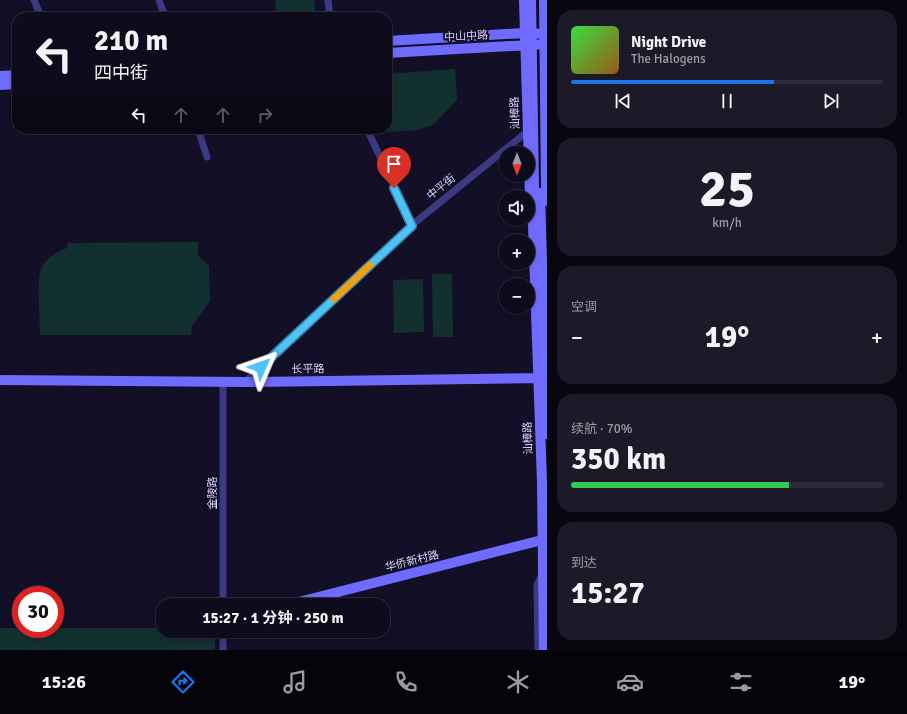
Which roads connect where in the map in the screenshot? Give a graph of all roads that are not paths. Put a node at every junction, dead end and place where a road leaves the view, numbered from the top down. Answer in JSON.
{"nodes":[{"id":1,"x":34,"y":0,"type":"edge"},
{"id":2,"x":159,"y":0,"type":"edge"},
{"id":3,"x":328,"y":0,"type":"edge"},
{"id":4,"x":524,"y":0,"type":"edge"},
{"id":5,"x":531,"y":0,"type":"edge"},
{"id":6,"x":536,"y":0,"type":"edge"},
{"id":7,"x":544,"y":0,"type":"edge"},
{"id":8,"x":39,"y":12,"type":"edge"},
{"id":9,"x":163,"y":12,"type":"edge"},
{"id":10,"x":329,"y":12,"type":"edge"},
{"id":11,"x":524,"y":33,"type":"junction"},
{"id":12,"x":546,"y":34,"type":"edge"},
{"id":13,"x":392,"y":41,"type":"edge"},
{"id":14,"x":546,"y":44,"type":"edge"},
{"id":15,"x":525,"y":45,"type":"junction"},
{"id":16,"x":392,"y":53,"type":"edge"},
{"id":17,"x":12,"y":75,"type":"edge"},
{"id":18,"x":0,"y":76,"type":"edge"},
{"id":19,"x":12,"y":84,"type":"edge"},
{"id":20,"x":0,"y":85,"type":"edge"},
{"id":21,"x":528,"y":131,"type":"junction"},
{"id":22,"x":200,"y":134,"type":"edge"},
{"id":23,"x":369,"y":134,"type":"edge"},
{"id":24,"x":207,"y":157,"type":"dead end"},
{"id":25,"x":546,"y":166,"type":"edge"},
{"id":26,"x":537,"y":189,"type":"junction"},
{"id":27,"x":538,"y":225,"type":"junction"},
{"id":28,"x":412,"y":226,"type":"junction"},
{"id":29,"x":0,"y":376,"type":"edge"},
{"id":30,"x":542,"y":377,"type":"junction"},
{"id":31,"x":249,"y":378,"type":"junction"},
{"id":32,"x":0,"y":380,"type":"edge"},
{"id":33,"x":223,"y":382,"type":"junction"},
{"id":34,"x":547,"y":434,"type":"edge"},
{"id":35,"x":542,"y":540,"type":"junction"},
{"id":36,"x":543,"y":572,"type":"junction"},
{"id":37,"x":223,"y":598,"type":"edge"},
{"id":38,"x":314,"y":598,"type":"edge"},
{"id":39,"x":223,"y":638,"type":"edge"},
{"id":40,"x":223,"y":650,"type":"edge"},
{"id":41,"x":538,"y":650,"type":"edge"},
{"id":42,"x":544,"y":650,"type":"edge"}],
"edges":[{"from":1,"to":8,"type":"street"},
{"from":2,"to":9,"type":"street"},
{"from":3,"to":10,"type":"street"},
{"from":4,"to":11,"type":"street","name":"汕樟路"},
{"from":5,"to":26,"type":"street","name":"汕樟路","bridge":true},
{"from":6,"to":26,"type":"street","name":"汕樟路"},
{"from":7,"to":12,"type":"street","name":"汕樟路"},
{"from":11,"to":12,"type":"street","name":"中山中路"},
{"from":11,"to":13,"type":"street","name":"中山中路"},
{"from":11,"to":15,"type":"street","name":"汕樟路"},
{"from":12,"to":14,"type":"street","name":"汕樟路"},
{"from":14,"to":15,"type":"street","name":"中山中路"},
{"from":14,"to":25,"type":"street","name":"汕樟路"},
{"from":15,"to":16,"type":"street","name":"中山中路"},
{"from":15,"to":21,"type":"street","name":"汕樟路"},
{"from":17,"to":18,"type":"street"},
{"from":19,"to":20,"type":"street"},
{"from":21,"to":27,"type":"street","name":"汕樟路"},
{"from":21,"to":28,"type":"street","name":"中平街"},
{"from":22,"to":24,"type":"street"},
{"from":23,"to":28,"type":"street"},
{"from":25,"to":27,"type":"street","name":"汕樟路"},
{"from":26,"to":27,"type":"street","name":"汕樟路"},
{"from":27,"to":30,"type":"street","name":"汕樟路"},
{"from":28,"to":31,"type":"street","name":"中平街"},
{"from":29,"to":31,"type":"street","name":"长平路"},
{"from":30,"to":31,"type":"street","name":"长平路"},
{"from":30,"to":33,"type":"street","name":"长平路"},
{"from":30,"to":34,"type":"street","name":"汕樟路"},
{"from":30,"to":35,"type":"street","name":"汕樟路"},
{"from":32,"to":33,"type":"street","name":"长平路"},
{"from":33,"to":37,"type":"street","name":"金陵路"},
{"from":35,"to":36,"type":"street","name":"汕樟路"},
{"from":35,"to":38,"type":"street","name":"华侨新村路"},
{"from":36,"to":41,"type":"street"},
{"from":36,"to":42,"type":"street","name":"汕樟路"},
{"from":39,"to":40,"type":"street"}]}
